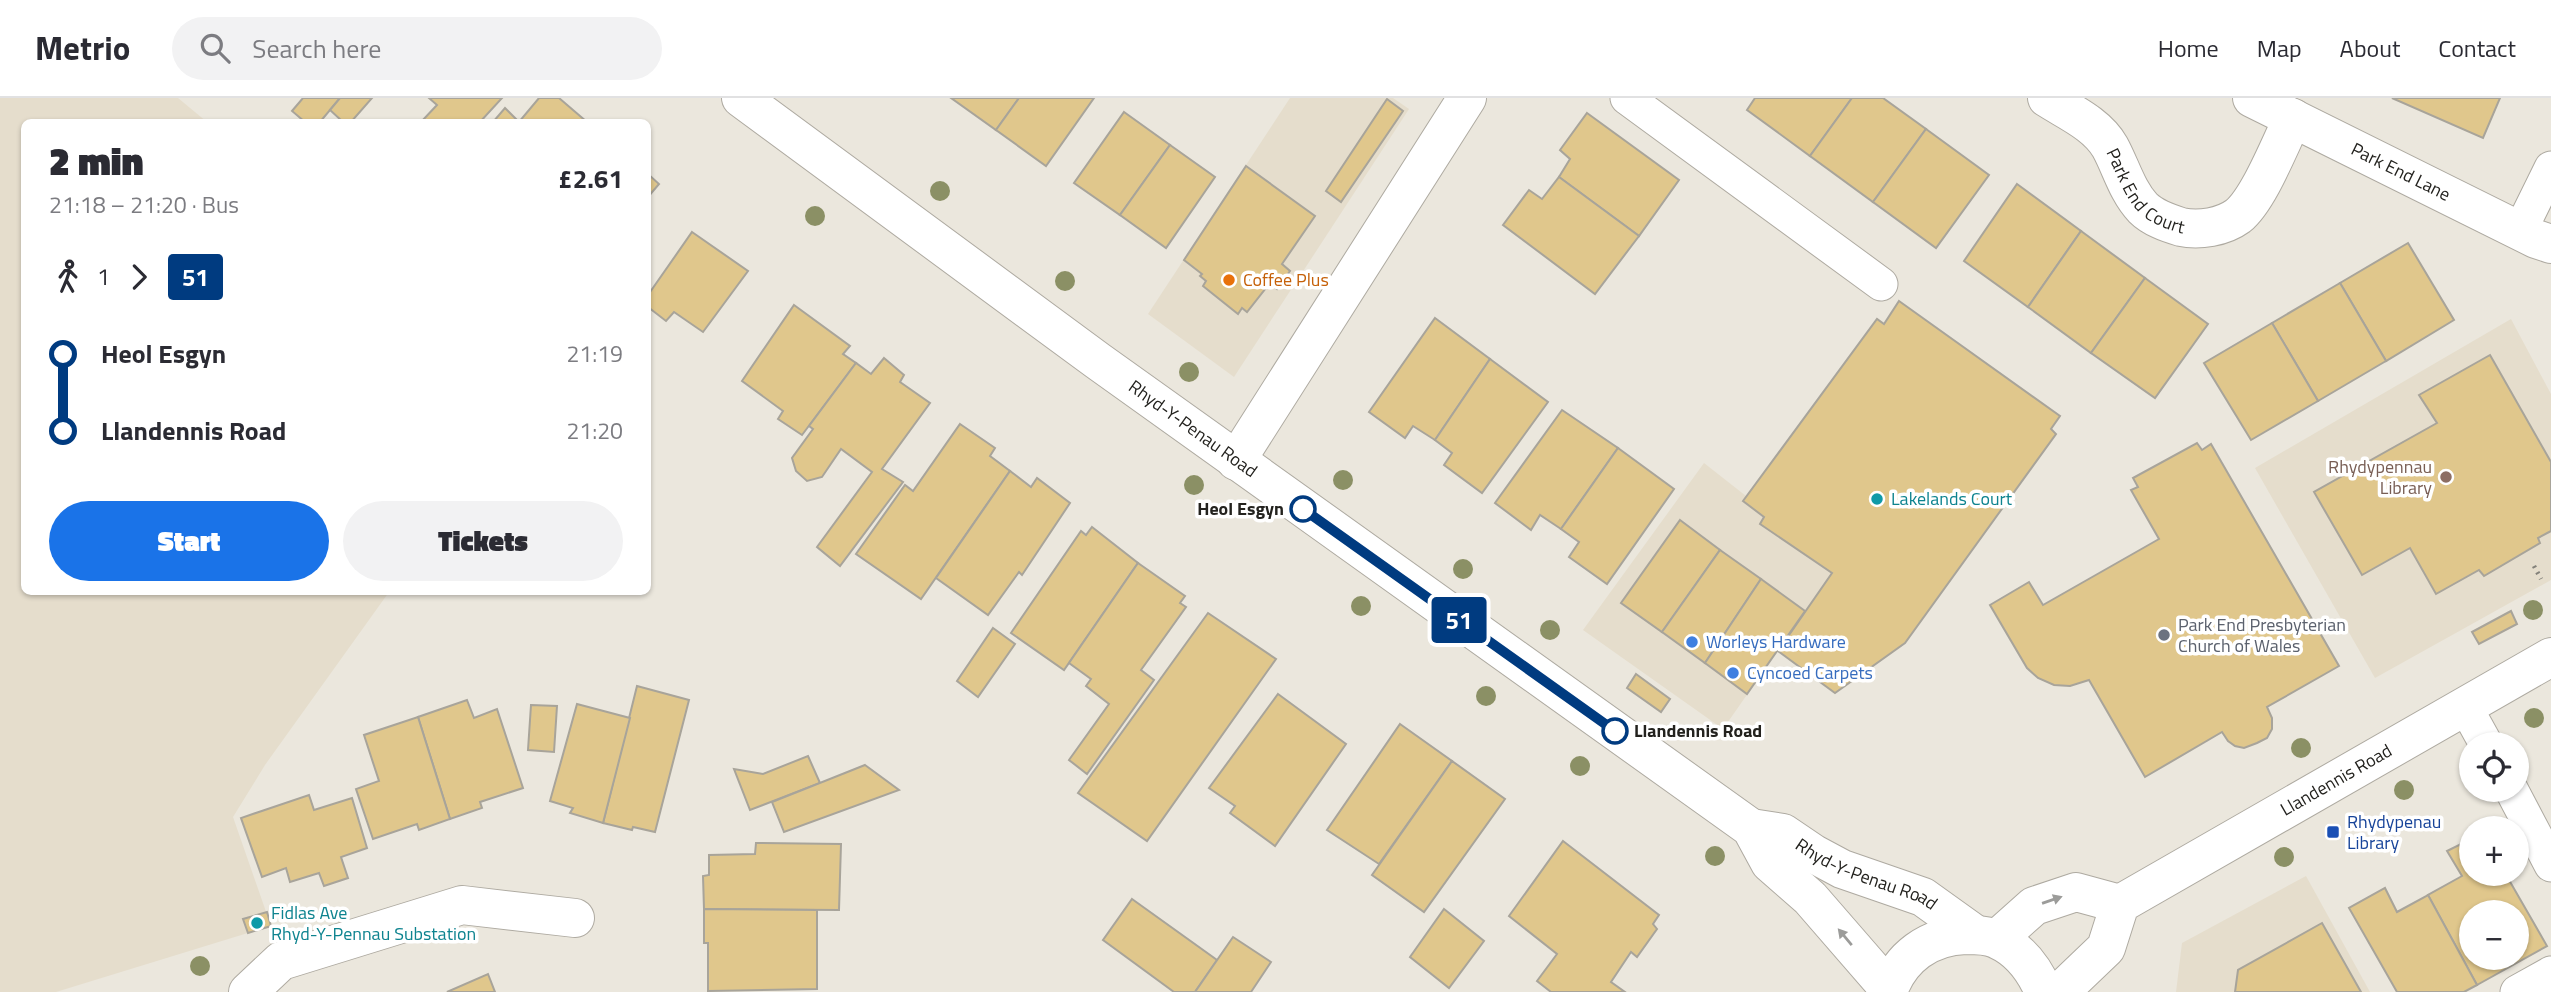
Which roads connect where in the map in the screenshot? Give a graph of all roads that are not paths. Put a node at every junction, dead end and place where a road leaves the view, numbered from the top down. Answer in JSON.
{"nodes":[{"id":1,"x":741,"y":98,"type":"edge"},
{"id":2,"x":1467,"y":98,"type":"edge"},
{"id":3,"x":1627,"y":98,"type":"edge"},
{"id":4,"x":2047,"y":98,"type":"edge"},
{"id":5,"x":2252,"y":98,"type":"edge"},
{"id":6,"x":2293,"y":118,"type":"junction"},
{"id":7,"x":2551,"y":168,"type":"edge"},
{"id":8,"x":2536,"y":238,"type":"edge"},
{"id":9,"x":1881,"y":285,"type":"dead end"},
{"id":10,"x":1236,"y":461,"type":"junction"},
{"id":11,"x":2551,"y":657,"type":"edge"},
{"id":12,"x":2465,"y":706,"type":"junction"},
{"id":13,"x":2479,"y":732,"type":"edge"},
{"id":14,"x":2518,"y":802,"type":"edge"},
{"id":15,"x":1751,"y":828,"type":"junction"},
{"id":16,"x":2551,"y":865,"type":"edge"},
{"id":17,"x":2120,"y":904,"type":"junction"},
{"id":18,"x":575,"y":918,"type":"dead end"},
{"id":19,"x":1986,"y":937,"type":"junction"},
{"id":20,"x":2551,"y":973,"type":"edge"},
{"id":21,"x":1889,"y":990,"type":"edge"},
{"id":22,"x":248,"y":992,"type":"edge"},
{"id":23,"x":2044,"y":992,"type":"edge"},
{"id":24,"x":2060,"y":992,"type":"edge"},
{"id":25,"x":2517,"y":992,"type":"edge"}],
"edges":[{"from":1,"to":10,"type":"street","name":"Rhyd-Y-Penau Road"},
{"from":2,"to":10,"type":"street"},
{"from":3,"to":9,"type":"lane"},
{"from":4,"to":6,"type":"street","name":"Park End Court"},
{"from":5,"to":6,"type":"street","name":"Park End Lane"},
{"from":6,"to":8,"type":"street","name":"Park End Lane"},
{"from":7,"to":8,"type":"lane"},
{"from":10,"to":15,"type":"street","name":"Rhyd-Y-Penau Road"},
{"from":11,"to":12,"type":"street","name":"Llandennis Road"},
{"from":12,"to":13,"type":"lane"},
{"from":12,"to":17,"type":"street","name":"Llandennis Road"},
{"from":14,"to":16,"type":"lane"},
{"from":15,"to":19,"type":"street","name":"Rhyd-Y-Penau Road"},
{"from":21,"to":15,"type":"street","name":"Rhyd-Y-Penau Road","one_way":true},
{"from":19,"to":17,"type":"street","one_way":true},
{"from":17,"to":24,"type":"street"},
{"from":18,"to":22,"type":"street"},
{"from":19,"to":21,"type":"street"},
{"from":19,"to":23,"type":"street","name":"Rhyd-Y-Penau Road"},
{"from":20,"to":25,"type":"lane"}]}
